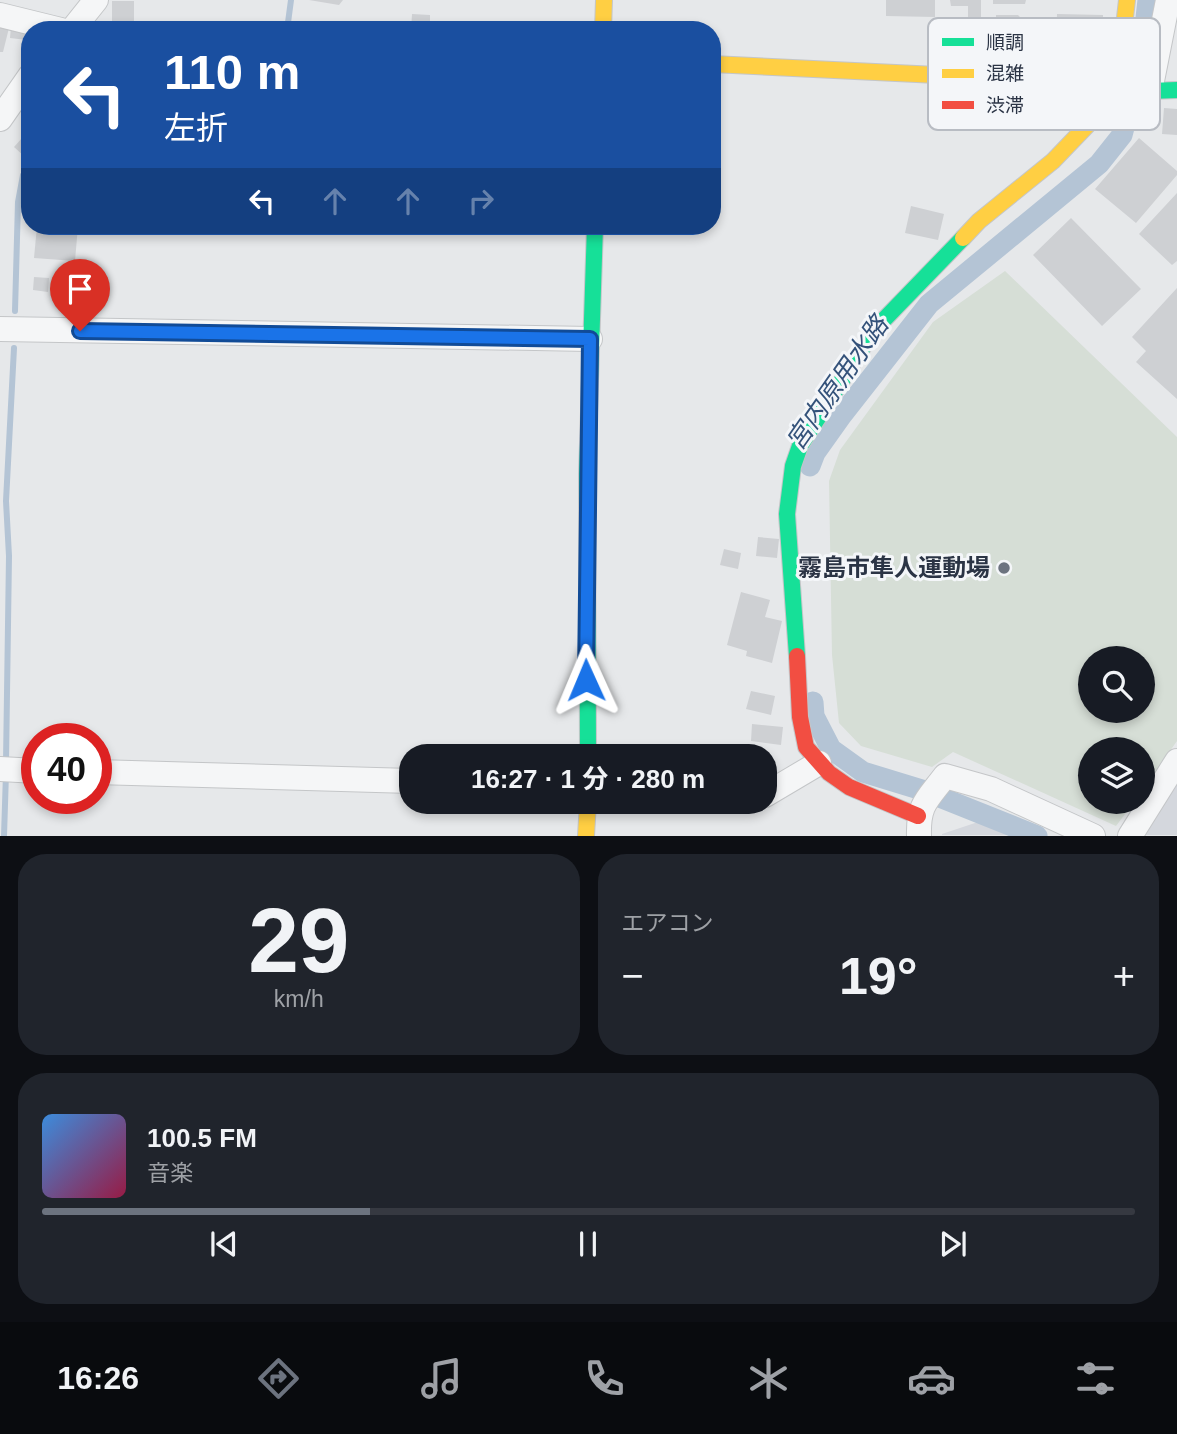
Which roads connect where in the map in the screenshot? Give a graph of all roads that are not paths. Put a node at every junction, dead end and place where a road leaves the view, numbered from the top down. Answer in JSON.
{"nodes":[{"id":1,"x":96,"y":0,"type":"edge"},
{"id":2,"x":604,"y":0,"type":"edge"},
{"id":3,"x":1127,"y":0,"type":"edge"},
{"id":4,"x":1168,"y":0,"type":"edge"},
{"id":5,"x":0,"y":15,"type":"edge"},
{"id":6,"x":1125,"y":18,"type":"edge"},
{"id":7,"x":24,"y":21,"type":"edge"},
{"id":8,"x":79,"y":21,"type":"edge"},
{"id":9,"x":603,"y":21,"type":"edge"},
{"id":10,"x":1160,"y":40,"type":"edge"},
{"id":11,"x":721,"y":64,"type":"edge"},
{"id":12,"x":928,"y":75,"type":"edge"},
{"id":13,"x":21,"y":89,"type":"edge"},
{"id":14,"x":0,"y":119,"type":"edge"},
{"id":15,"x":1083,"y":130,"type":"edge"},
{"id":16,"x":595,"y":235,"type":"edge"},
{"id":17,"x":0,"y":329,"type":"edge"},
{"id":18,"x":590,"y":339,"type":"junction"},
{"id":19,"x":587,"y":744,"type":"edge"},
{"id":20,"x":1177,"y":761,"type":"edge"},
{"id":21,"x":819,"y":763,"type":"junction"},
{"id":22,"x":0,"y":769,"type":"edge"},
{"id":23,"x":21,"y":770,"type":"edge"},
{"id":24,"x":112,"y":772,"type":"edge"},
{"id":25,"x":399,"y":781,"type":"edge"},
{"id":26,"x":777,"y":788,"type":"edge"},
{"id":27,"x":587,"y":814,"type":"edge"},
{"id":28,"x":919,"y":826,"type":"edge"},
{"id":29,"x":586,"y":835,"type":"edge"},
{"id":30,"x":1093,"y":835,"type":"edge"},
{"id":31,"x":1130,"y":835,"type":"edge"}],
"edges":[{"from":1,"to":8,"type":"street"},
{"from":2,"to":9,"type":"street"},
{"from":3,"to":6,"type":"street"},
{"from":4,"to":10,"type":"street"},
{"from":5,"to":7,"type":"street"},
{"from":11,"to":12,"type":"street"},
{"from":13,"to":14,"type":"street"},
{"from":15,"to":21,"type":"street"},
{"from":16,"to":18,"type":"street"},
{"from":17,"to":18,"type":"street"},
{"from":18,"to":19,"type":"street"},
{"from":20,"to":31,"type":"street"},
{"from":21,"to":26,"type":"street"},
{"from":21,"to":28,"type":"street"},
{"from":22,"to":23,"type":"street"},
{"from":24,"to":25,"type":"street"},
{"from":27,"to":29,"type":"street"},
{"from":28,"to":30,"type":"street"}]}
